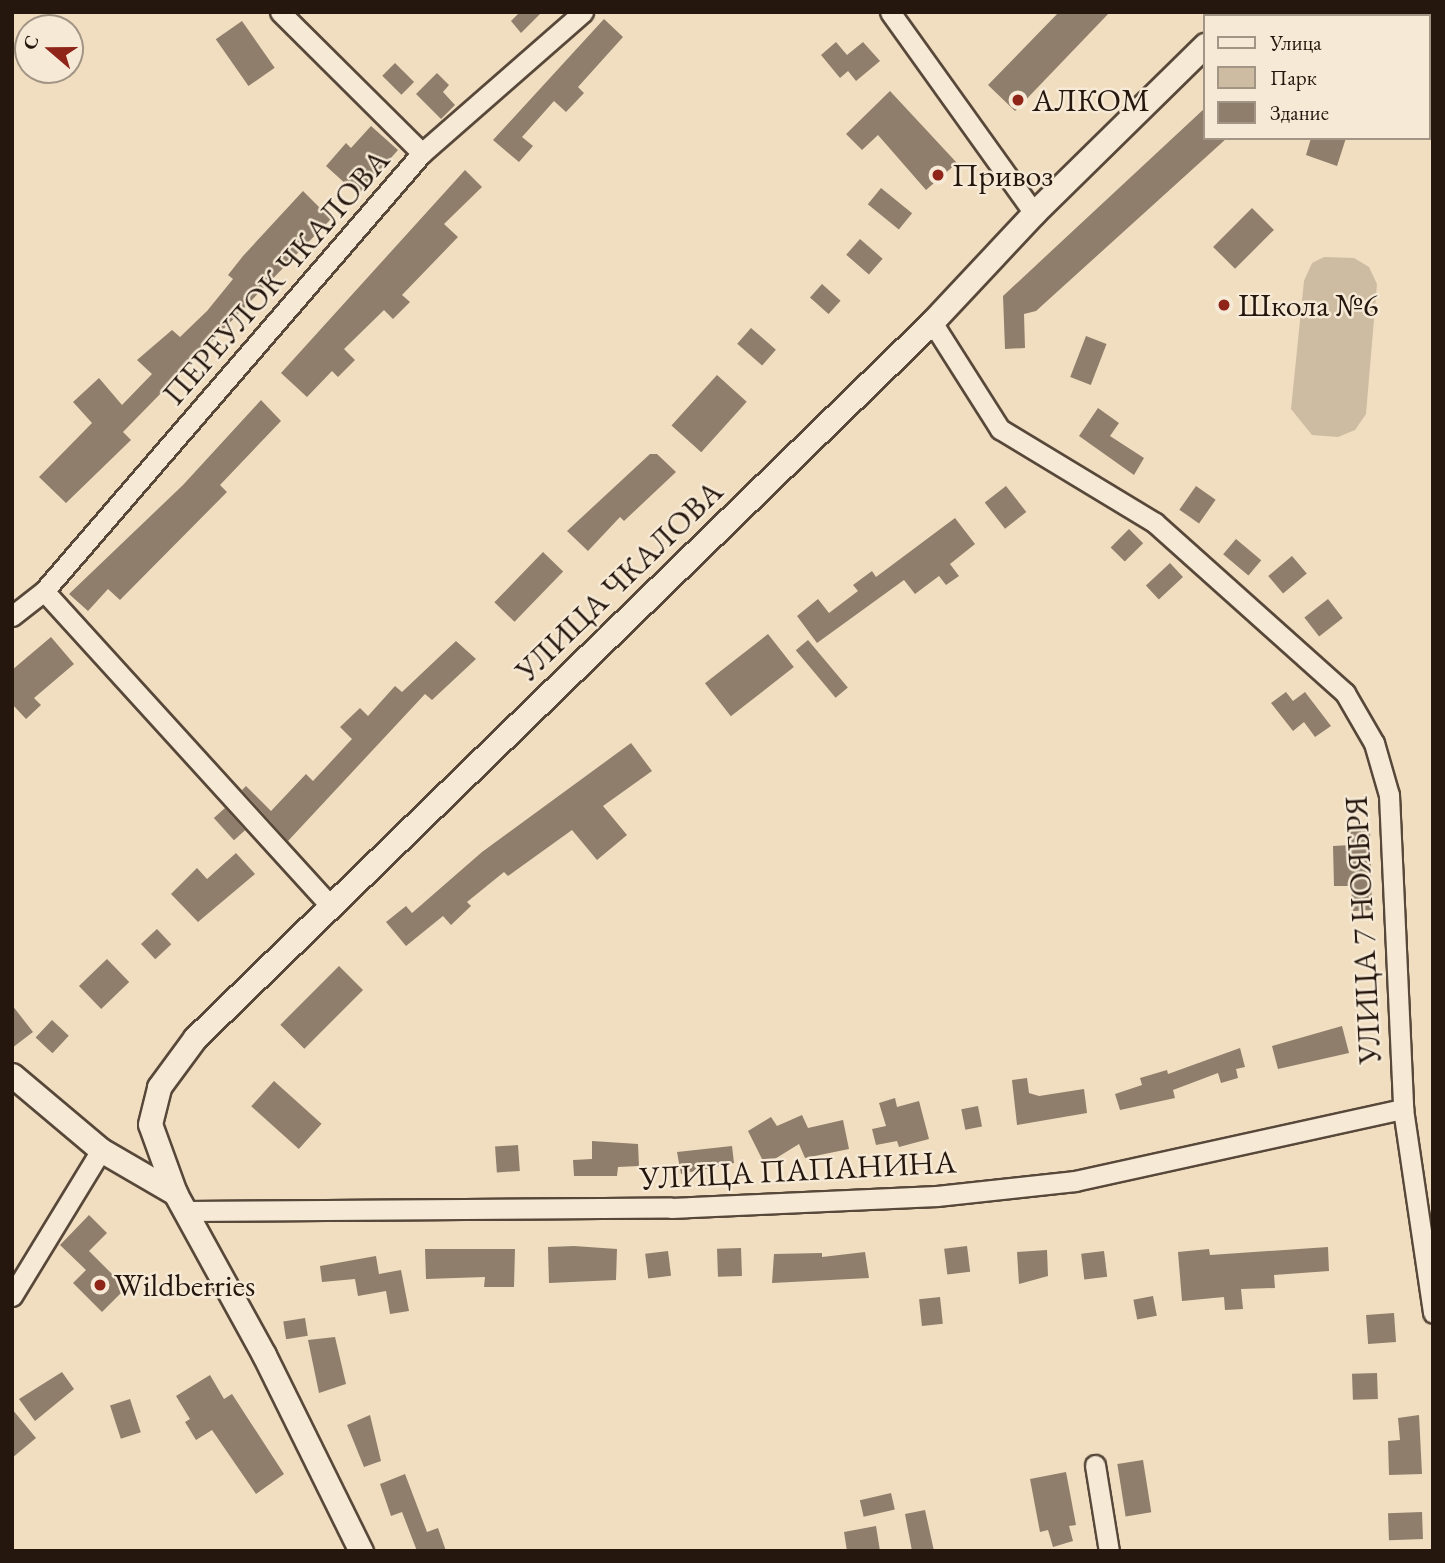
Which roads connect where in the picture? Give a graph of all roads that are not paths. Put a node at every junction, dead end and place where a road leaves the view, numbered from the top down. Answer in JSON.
{"nodes":[{"id":1,"x":280,"y":12,"type":"edge"},
{"id":2,"x":583,"y":12,"type":"edge"},
{"id":3,"x":890,"y":12,"type":"edge"},
{"id":4,"x":1204,"y":46,"type":"edge"},
{"id":5,"x":422,"y":153,"type":"junction"},
{"id":6,"x":1034,"y":214,"type":"junction"},
{"id":7,"x":932,"y":322,"type":"junction"},
{"id":8,"x":44,"y":591,"type":"junction"},
{"id":9,"x":12,"y":615,"type":"edge"},
{"id":10,"x":330,"y":905,"type":"junction"},
{"id":11,"x":12,"y":1075,"type":"edge"},
{"id":12,"x":1403,"y":1109,"type":"junction"},
{"id":13,"x":101,"y":1150,"type":"junction"},
{"id":14,"x":181,"y":1202,"type":"junction"},
{"id":15,"x":12,"y":1296,"type":"edge"},
{"id":16,"x":1433,"y":1313,"type":"edge"},
{"id":17,"x":1095,"y":1465,"type":"dead end"},
{"id":18,"x":360,"y":1551,"type":"edge"},
{"id":19,"x":1109,"y":1551,"type":"edge"}],
"edges":[{"from":1,"to":5,"type":"street","name":"ПЕРЕУЛОК ЧКАЛОВА"},
{"from":2,"to":5,"type":"street"},
{"from":3,"to":6,"type":"street"},
{"from":4,"to":6,"type":"street","name":"УЛИЦА ЧКАЛОВА"},
{"from":5,"to":8,"type":"street","name":"ПЕРЕУЛОК ЧКАЛОВА"},
{"from":6,"to":7,"type":"street","name":"УЛИЦА ЧКАЛОВА"},
{"from":7,"to":10,"type":"street","name":"УЛИЦА ЧКАЛОВА"},
{"from":7,"to":12,"type":"street","name":"УЛИЦА 7 НОЯБРЯ"},
{"from":8,"to":9,"type":"street","name":"ПЕРЕУЛОК ЧКАЛОВА"},
{"from":8,"to":10,"type":"street"},
{"from":10,"to":14,"type":"street","name":"УЛИЦА ЧКАЛОВА"},
{"from":11,"to":13,"type":"street"},
{"from":12,"to":14,"type":"street","name":"УЛИЦА ПАПАНИНА"},
{"from":12,"to":16,"type":"street","name":"УЛИЦА 7 НОЯБРЯ"},
{"from":13,"to":14,"type":"street"},
{"from":13,"to":15,"type":"street"},
{"from":14,"to":18,"type":"street","name":"УЛИЦА ЧКАЛОВА"},
{"from":17,"to":19,"type":"street"}]}
